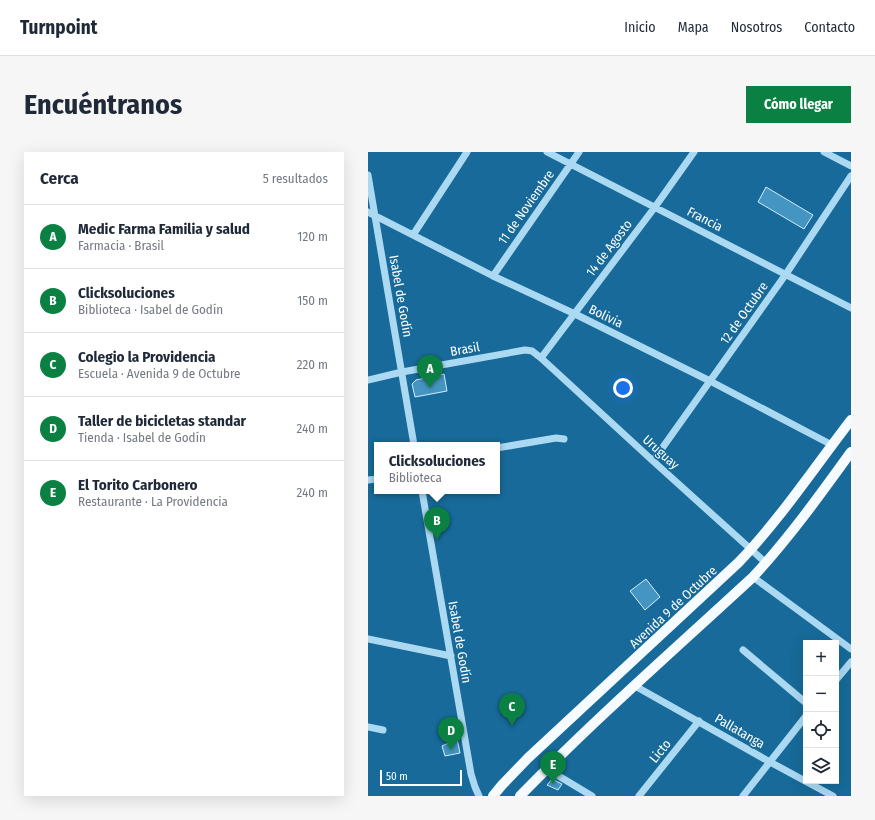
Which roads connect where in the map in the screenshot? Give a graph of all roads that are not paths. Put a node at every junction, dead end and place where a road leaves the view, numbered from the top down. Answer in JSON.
{"nodes":[{"id":1,"x":468,"y":152,"type":"edge"},
{"id":2,"x":547,"y":152,"type":"edge"},
{"id":3,"x":579,"y":152,"type":"edge"},
{"id":4,"x":694,"y":152,"type":"edge"},
{"id":5,"x":824,"y":152,"type":"edge"},
{"id":6,"x":571,"y":164,"type":"junction"},
{"id":7,"x":851,"y":166,"type":"edge"},
{"id":8,"x":368,"y":175,"type":"edge"},
{"id":9,"x":851,"y":176,"type":"edge"},
{"id":10,"x":655,"y":207,"type":"junction"},
{"id":11,"x":368,"y":212,"type":"edge"},
{"id":12,"x":375,"y":216,"type":"junction"},
{"id":13,"x":413,"y":235,"type":"junction"},
{"id":14,"x":786,"y":274,"type":"junction"},
{"id":15,"x":492,"y":276,"type":"junction"},
{"id":16,"x":851,"y":308,"type":"edge"},
{"id":17,"x":575,"y":314,"type":"junction"},
{"id":18,"x":541,"y":358,"type":"junction"},
{"id":19,"x":402,"y":372,"type":"junction"},
{"id":20,"x":368,"y":380,"type":"edge"},
{"id":21,"x":710,"y":381,"type":"junction"},
{"id":22,"x":851,"y":420,"type":"edge"},
{"id":23,"x":564,"y":439,"type":"dead end"},
{"id":24,"x":414,"y":442,"type":"edge"},
{"id":25,"x":832,"y":445,"type":"junction"},
{"id":26,"x":500,"y":447,"type":"edge"},
{"id":27,"x":851,"y":452,"type":"edge"},
{"id":28,"x":653,"y":461,"type":"junction"},
{"id":29,"x":423,"y":494,"type":"edge"},
{"id":30,"x":751,"y":550,"type":"junction"},
{"id":31,"x":766,"y":563,"type":"junction"},
{"id":32,"x":753,"y":577,"type":"junction"},
{"id":33,"x":368,"y":639,"type":"edge"},
{"id":34,"x":851,"y":649,"type":"edge"},
{"id":35,"x":743,"y":650,"type":"dead end"},
{"id":36,"x":451,"y":656,"type":"junction"},
{"id":37,"x":851,"y":662,"type":"edge"},
{"id":38,"x":839,"y":676,"type":"edge"},
{"id":39,"x":635,"y":686,"type":"junction"},
{"id":40,"x":803,"y":700,"type":"edge"},
{"id":41,"x":803,"y":720,"type":"edge"},
{"id":42,"x":699,"y":721,"type":"junction"},
{"id":43,"x":368,"y":727,"type":"edge"},
{"id":44,"x":383,"y":730,"type":"dead end"},
{"id":45,"x":770,"y":762,"type":"junction"},
{"id":46,"x":547,"y":769,"type":"junction"},
{"id":47,"x":479,"y":796,"type":"edge"},
{"id":48,"x":493,"y":796,"type":"edge"},
{"id":49,"x":520,"y":796,"type":"edge"},
{"id":50,"x":592,"y":796,"type":"edge"},
{"id":51,"x":639,"y":796,"type":"edge"},
{"id":52,"x":743,"y":796,"type":"edge"},
{"id":53,"x":833,"y":796,"type":"edge"}],
"edges":[{"from":1,"to":13,"type":"street"},
{"from":2,"to":6,"type":"street","name":"Francia"},
{"from":3,"to":6,"type":"street","name":"11 de Noviembre"},
{"from":4,"to":10,"type":"street","name":"14 de Agosto"},
{"from":5,"to":7,"type":"street"},
{"from":6,"to":10,"type":"street","name":"Francia"},
{"from":6,"to":15,"type":"street","name":"11 de Noviembre"},
{"from":8,"to":12,"type":"street","name":"Isabel de Godín"},
{"from":9,"to":14,"type":"street","name":"12 de Octubre"},
{"from":10,"to":14,"type":"street","name":"Francia"},
{"from":10,"to":17,"type":"street","name":"14 de Agosto"},
{"from":11,"to":12,"type":"street","name":"Bolivia"},
{"from":12,"to":13,"type":"street","name":"Bolivia"},
{"from":12,"to":19,"type":"street","name":"Isabel de Godín"},
{"from":13,"to":15,"type":"street","name":"Bolivia"},
{"from":14,"to":16,"type":"street","name":"Francia"},
{"from":14,"to":21,"type":"street","name":"12 de Octubre"},
{"from":15,"to":17,"type":"street","name":"Bolivia"},
{"from":17,"to":18,"type":"street","name":"14 de Agosto"},
{"from":17,"to":21,"type":"street","name":"Bolivia"},
{"from":18,"to":19,"type":"street","name":"Brasil"},
{"from":18,"to":28,"type":"street","name":"Uruguay"},
{"from":19,"to":20,"type":"street","name":"Brasil"},
{"from":19,"to":24,"type":"street","name":"Isabel de Godín"},
{"from":21,"to":25,"type":"street","name":"Bolivia"},
{"from":21,"to":28,"type":"street","name":"12 de Octubre"},
{"from":22,"to":25,"type":"main road","name":"Avenida 9 de Octubre"},
{"from":23,"to":26,"type":"street"},
{"from":25,"to":30,"type":"main road","name":"Avenida 9 de Octubre"},
{"from":27,"to":31,"type":"main road"},
{"from":28,"to":30,"type":"street","name":"Uruguay"},
{"from":29,"to":36,"type":"street","name":"Isabel de Godín"},
{"from":30,"to":31,"type":"street","name":"Uruguay"},
{"from":30,"to":48,"type":"main road","name":"Avenida 9 de Octubre"},
{"from":31,"to":32,"type":"main road"},
{"from":32,"to":34,"type":"street"},
{"from":32,"to":39,"type":"main road"},
{"from":33,"to":36,"type":"street"},
{"from":35,"to":40,"type":"street"},
{"from":36,"to":47,"type":"street","name":"Isabel de Godín"},
{"from":37,"to":38,"type":"street"},
{"from":39,"to":42,"type":"street","name":"Pallatanga"},
{"from":39,"to":46,"type":"main road"},
{"from":41,"to":45,"type":"street"},
{"from":42,"to":45,"type":"street","name":"Pallatanga"},
{"from":42,"to":51,"type":"street","name":"Licto"},
{"from":43,"to":44,"type":"street"},
{"from":45,"to":52,"type":"street"},
{"from":45,"to":53,"type":"street","name":"Pallatanga"},
{"from":46,"to":49,"type":"main road"},
{"from":46,"to":50,"type":"street"}]}
